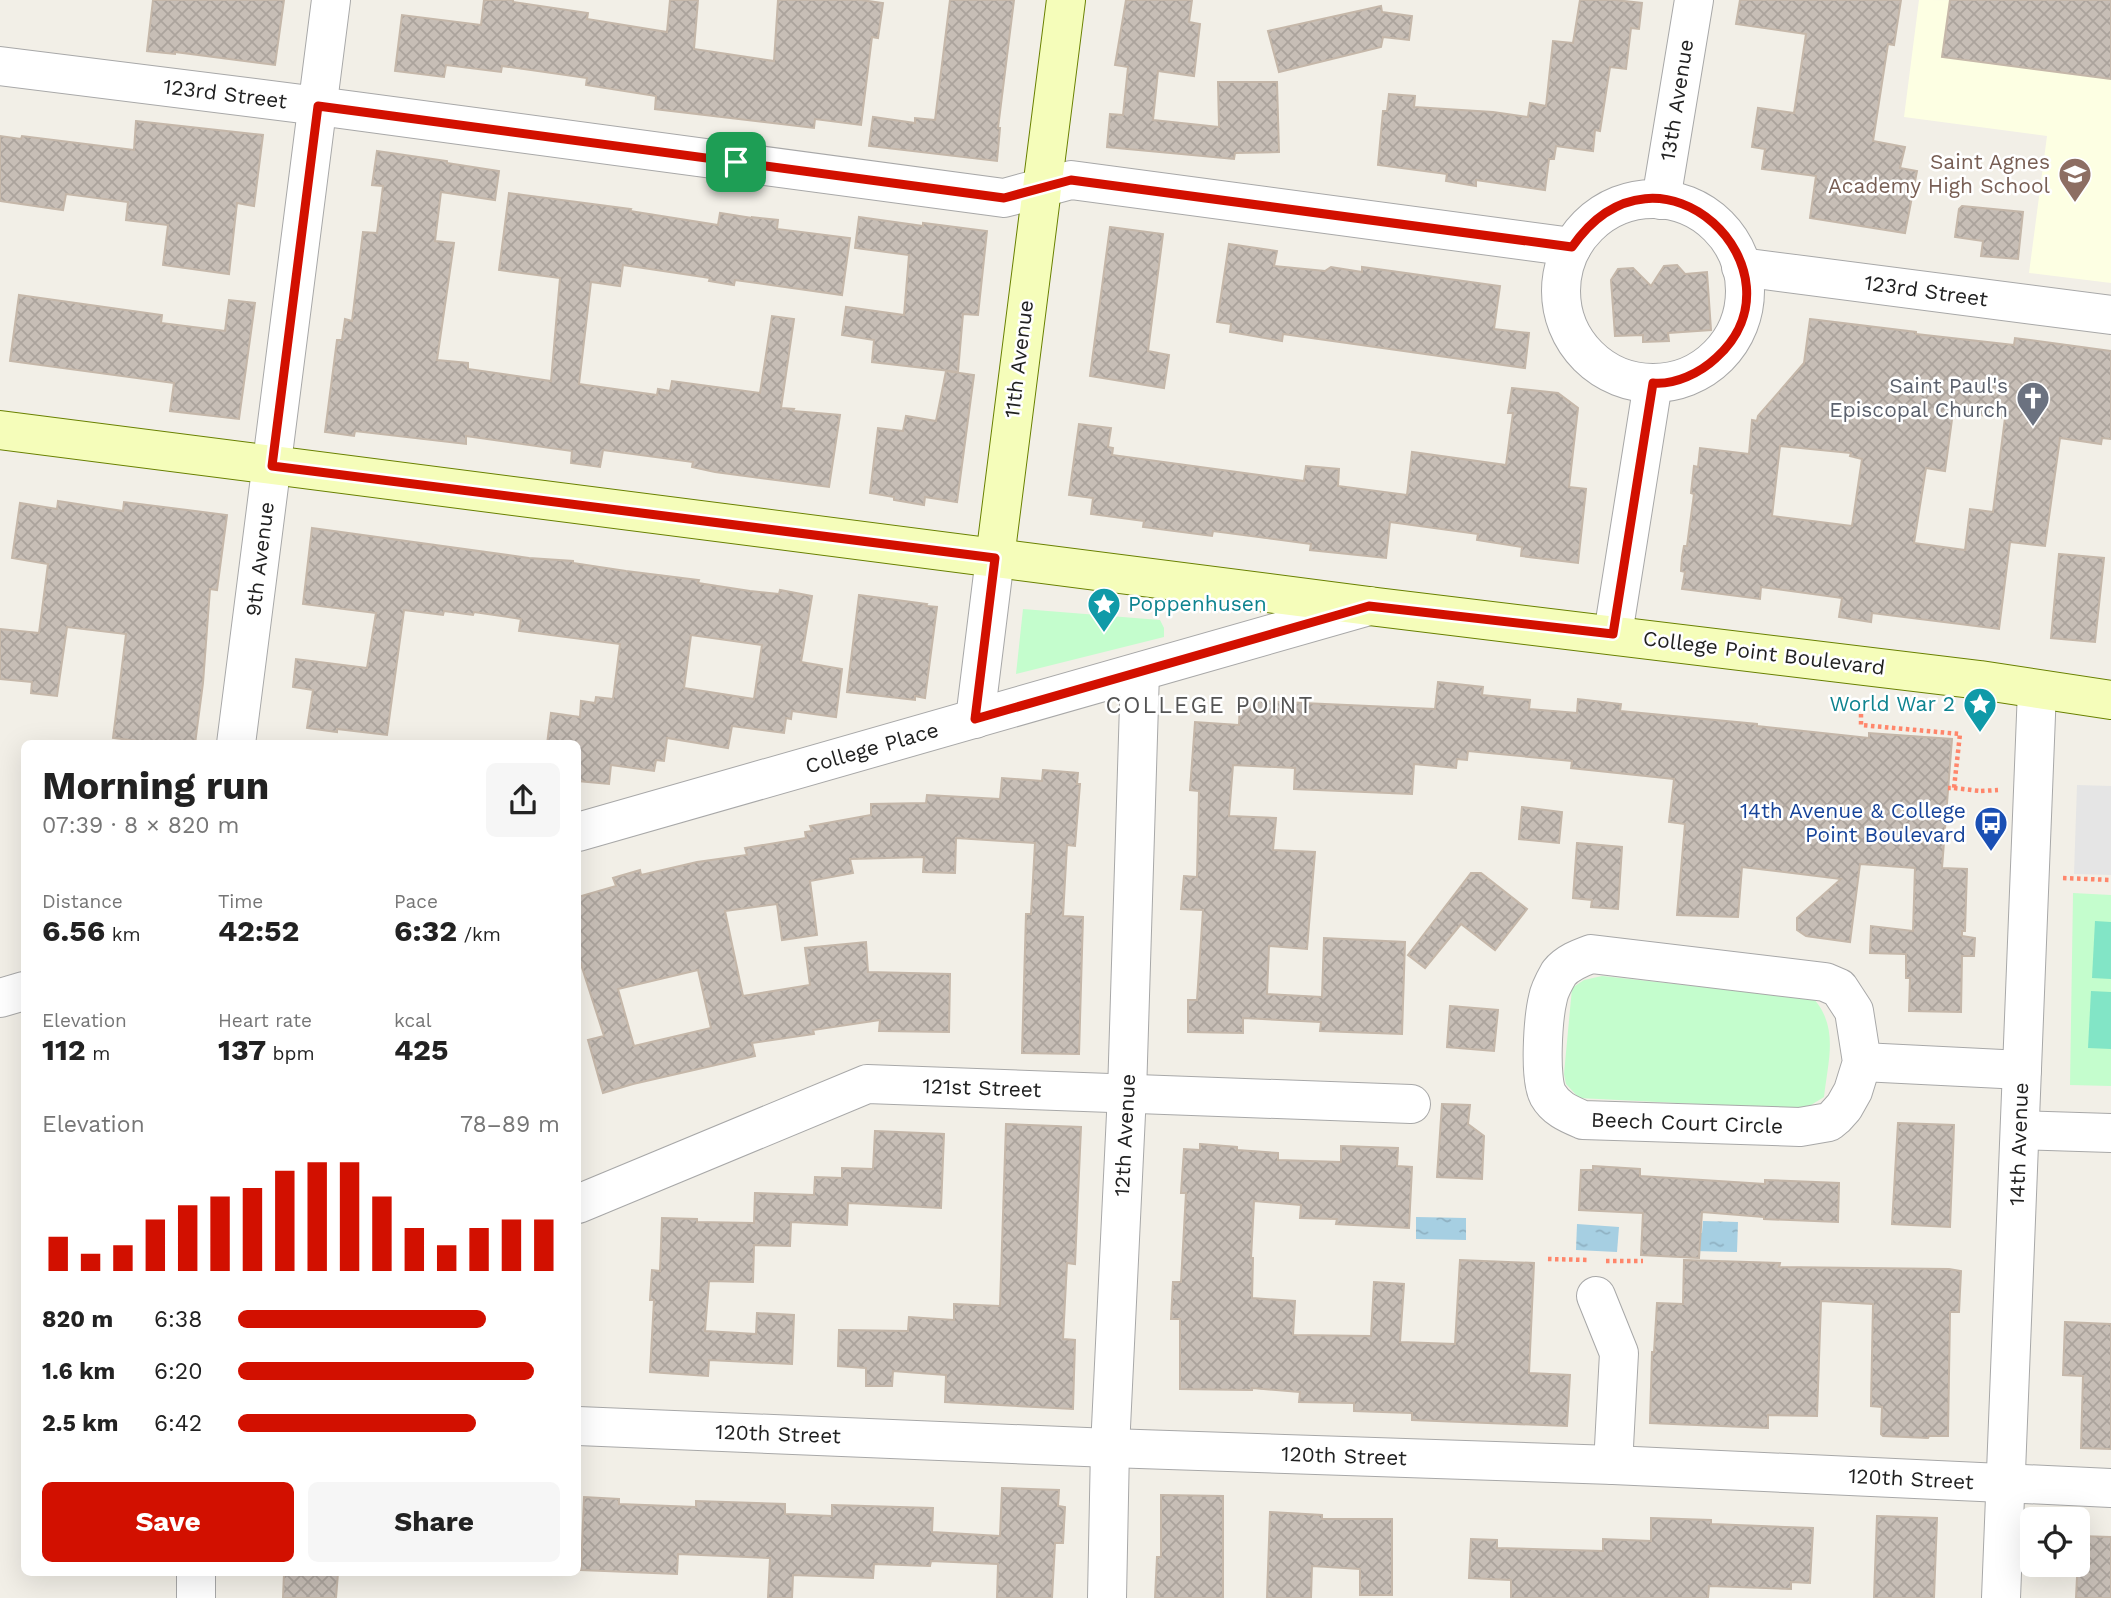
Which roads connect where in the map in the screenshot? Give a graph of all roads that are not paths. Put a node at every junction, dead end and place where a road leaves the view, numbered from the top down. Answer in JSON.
{"nodes":[{"id":1,"x":331,"y":0,"type":"edge"},
{"id":2,"x":1066,"y":0,"type":"edge"},
{"id":3,"x":1694,"y":0,"type":"edge"},
{"id":4,"x":0,"y":66,"type":"edge"},
{"id":5,"x":318,"y":106,"type":"junction"},
{"id":6,"x":1041,"y":188,"type":"junction"},
{"id":7,"x":1661,"y":200,"type":"junction"},
{"id":8,"x":1572,"y":247,"type":"junction"},
{"id":9,"x":1741,"y":267,"type":"junction"},
{"id":10,"x":2111,"y":315,"type":"edge"},
{"id":11,"x":1653,"y":383,"type":"junction"},
{"id":12,"x":0,"y":430,"type":"edge"},
{"id":13,"x":272,"y":466,"type":"junction"},
{"id":14,"x":995,"y":558,"type":"junction"},
{"id":15,"x":1369,"y":606,"type":"junction"},
{"id":16,"x":1613,"y":634,"type":"junction"},
{"id":17,"x":1140,"y":672,"type":"junction"},
{"id":18,"x":2036,"y":690,"type":"junction"},
{"id":19,"x":2111,"y":701,"type":"edge"},
{"id":20,"x":975,"y":719,"type":"junction"},
{"id":21,"x":237,"y":740,"type":"edge"},
{"id":22,"x":581,"y":831,"type":"edge"},
{"id":23,"x":21,"y":992,"type":"edge"},
{"id":24,"x":0,"y":998,"type":"edge"},
{"id":25,"x":1862,"y":1062,"type":"junction"},
{"id":26,"x":2022,"y":1070,"type":"junction"},
{"id":27,"x":1127,"y":1093,"type":"junction"},
{"id":28,"x":1411,"y":1104,"type":"dead end"},
{"id":29,"x":2020,"y":1130,"type":"junction"},
{"id":30,"x":2111,"y":1133,"type":"edge"},
{"id":31,"x":581,"y":1203,"type":"edge"},
{"id":32,"x":1596,"y":1296,"type":"dead end"},
{"id":33,"x":581,"y":1426,"type":"edge"},
{"id":34,"x":1110,"y":1448,"type":"junction"},
{"id":35,"x":1613,"y":1465,"type":"junction"},
{"id":36,"x":2005,"y":1483,"type":"junction"},
{"id":37,"x":2111,"y":1488,"type":"edge"},
{"id":38,"x":197,"y":1576,"type":"edge"},
{"id":39,"x":196,"y":1598,"type":"edge"},
{"id":40,"x":1107,"y":1598,"type":"edge"},
{"id":41,"x":2001,"y":1598,"type":"edge"}],
"edges":[{"from":1,"to":5,"type":"street","name":"9th Avenue"},
{"from":2,"to":6,"type":"street","name":"11th Avenue"},
{"from":3,"to":7,"type":"street","name":"13th Avenue"},
{"from":4,"to":5,"type":"street","name":"123rd Street"},
{"from":5,"to":6,"type":"street","name":"123rd Street"},
{"from":5,"to":13,"type":"street","name":"9th Avenue"},
{"from":6,"to":8,"type":"street","name":"123rd Street"},
{"from":6,"to":14,"type":"street","name":"11th Avenue"},
{"from":7,"to":8,"type":"street"},
{"from":7,"to":9,"type":"street"},
{"from":8,"to":11,"type":"street"},
{"from":9,"to":10,"type":"street","name":"123rd Street"},
{"from":9,"to":11,"type":"street"},
{"from":11,"to":16,"type":"street"},
{"from":12,"to":13,"type":"street","name":"College Point Boulevard"},
{"from":13,"to":14,"type":"street","name":"College Point Boulevard"},
{"from":13,"to":21,"type":"street","name":"9th Avenue"},
{"from":14,"to":15,"type":"street","name":"College Point Boulevard"},
{"from":14,"to":20,"type":"street","name":"11th Avenue"},
{"from":15,"to":16,"type":"street","name":"College Point Boulevard"},
{"from":15,"to":17,"type":"street","name":"College Place"},
{"from":16,"to":18,"type":"street","name":"College Point Boulevard"},
{"from":17,"to":20,"type":"street","name":"College Place"},
{"from":17,"to":27,"type":"street","name":"12th Avenue"},
{"from":18,"to":19,"type":"street","name":"College Point Boulevard"},
{"from":18,"to":26,"type":"street","name":"14th Avenue"},
{"from":20,"to":22,"type":"street","name":"College Place"},
{"from":23,"to":24,"type":"street"},
{"from":25,"to":25,"type":"street","name":"Beech Court Circle"},
{"from":25,"to":26,"type":"street"},
{"from":26,"to":29,"type":"street","name":"14th Avenue"},
{"from":27,"to":28,"type":"street","name":"121st Street"},
{"from":27,"to":31,"type":"street","name":"121st Street"},
{"from":27,"to":34,"type":"street","name":"12th Avenue"},
{"from":29,"to":30,"type":"street"},
{"from":29,"to":36,"type":"street","name":"14th Avenue"},
{"from":32,"to":35,"type":"street"},
{"from":33,"to":34,"type":"street","name":"120th Street"},
{"from":34,"to":35,"type":"street","name":"120th Street"},
{"from":34,"to":40,"type":"street","name":"12th Avenue"},
{"from":35,"to":36,"type":"street","name":"120th Street"},
{"from":36,"to":37,"type":"street","name":"120th Street"},
{"from":36,"to":41,"type":"street","name":"14th Avenue"},
{"from":38,"to":39,"type":"street"}]}
